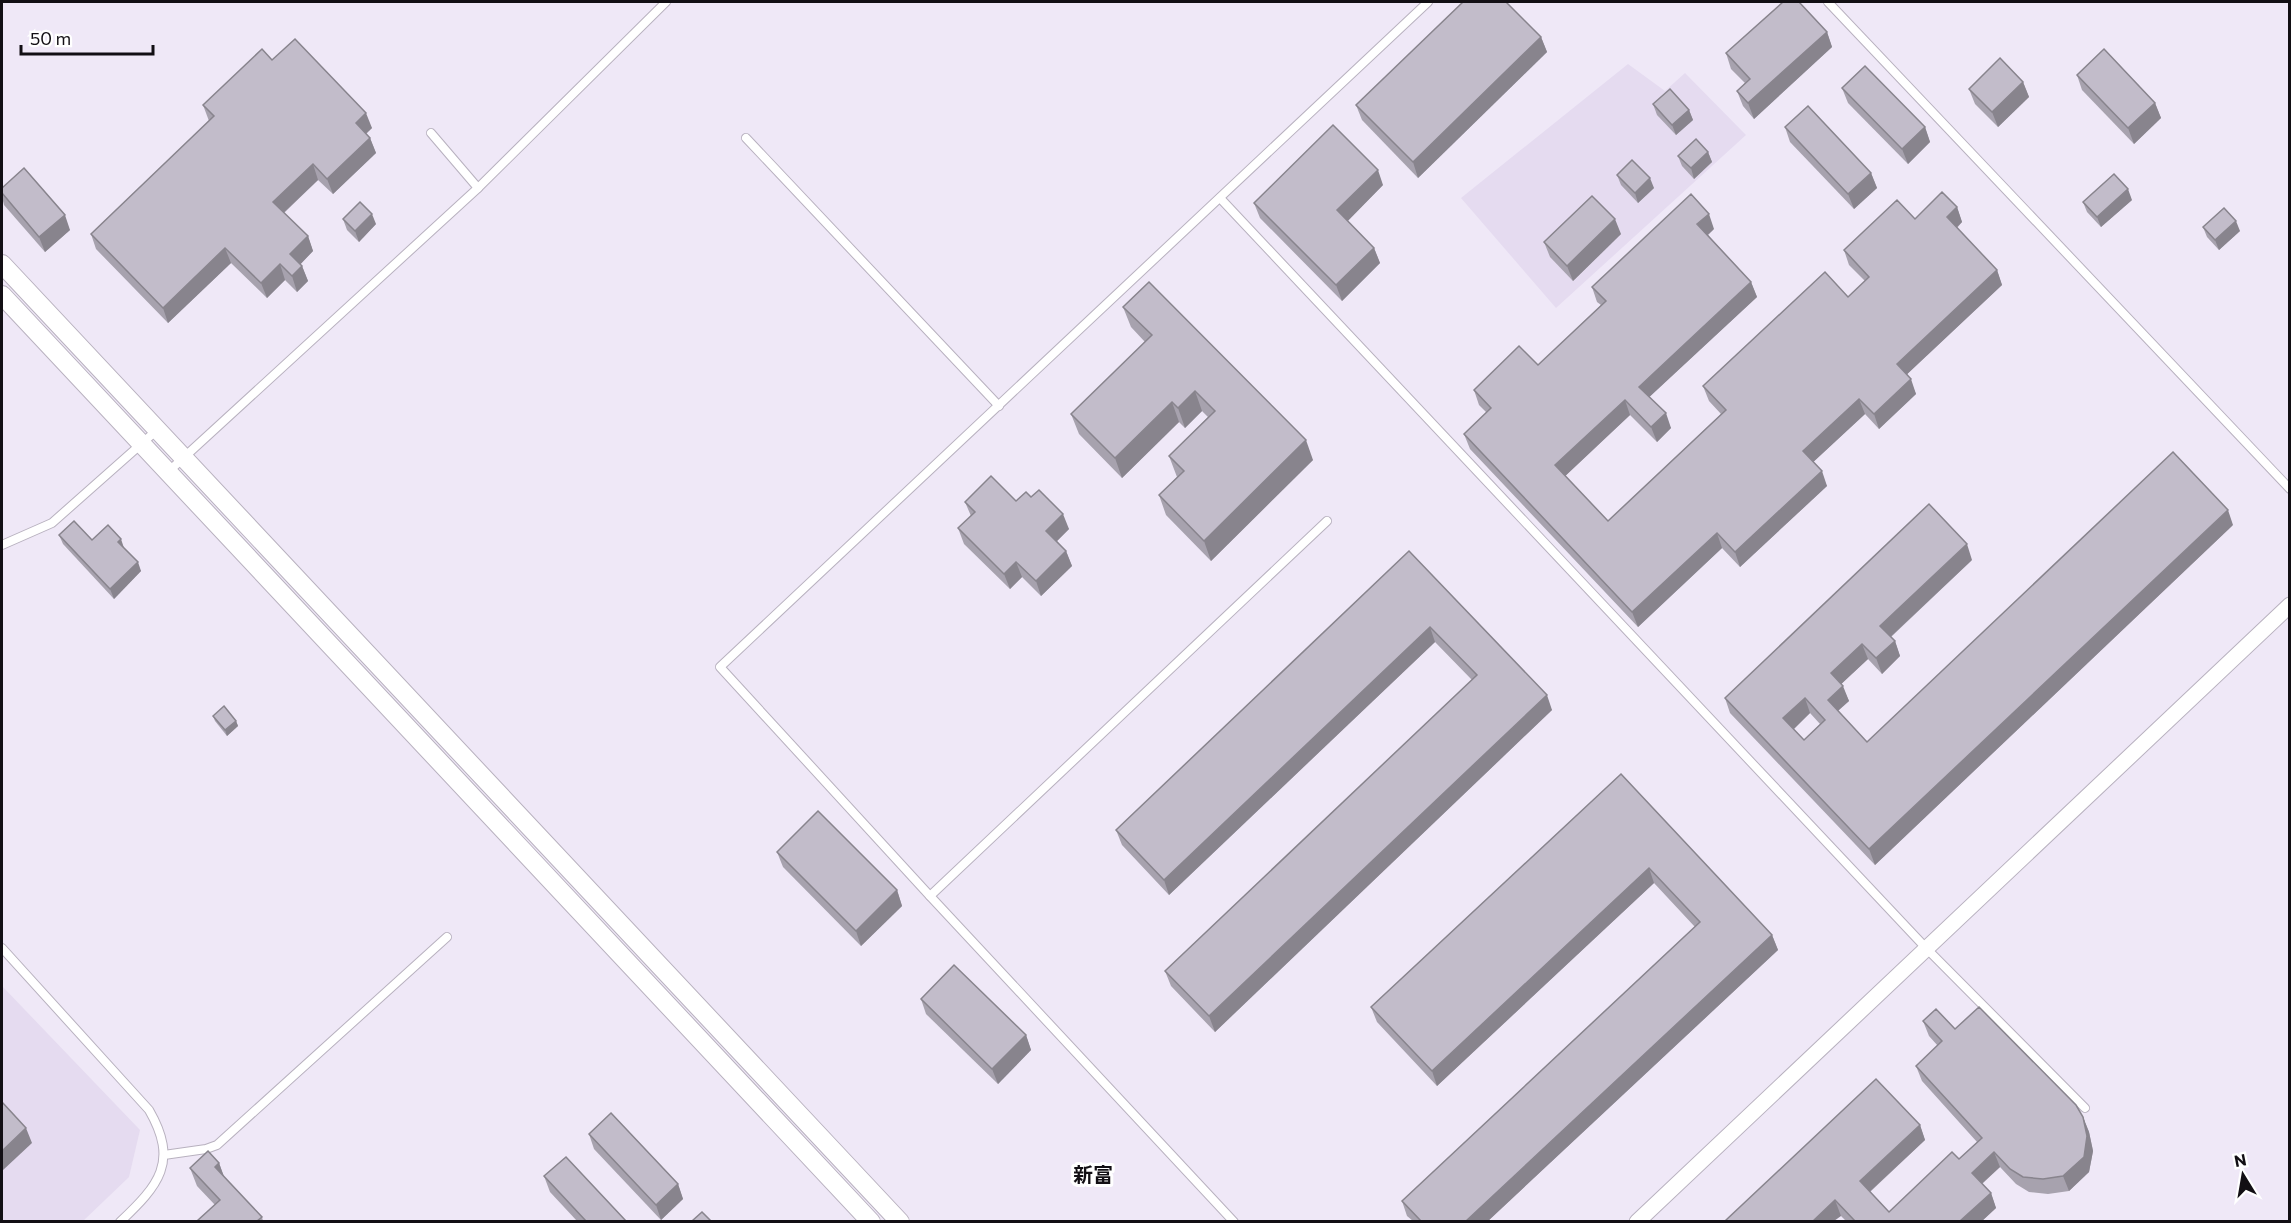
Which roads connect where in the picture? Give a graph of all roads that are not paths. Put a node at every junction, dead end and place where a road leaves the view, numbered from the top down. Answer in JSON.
{"nodes":[{"id":1,"x":666,"y":2,"type":"edge"},
{"id":2,"x":1428,"y":2,"type":"edge"},
{"id":3,"x":1828,"y":2,"type":"edge"},
{"id":4,"x":431,"y":133,"type":"dead end"},
{"id":5,"x":746,"y":138,"type":"dead end"},
{"id":6,"x":478,"y":188,"type":"junction"},
{"id":7,"x":1220,"y":198,"type":"junction"},
{"id":8,"x":2,"y":264,"type":"edge"},
{"id":9,"x":2,"y":295,"type":"edge"},
{"id":10,"x":999,"y":406,"type":"junction"},
{"id":11,"x":158,"y":430,"type":"junction"},
{"id":12,"x":142,"y":444,"type":"junction"},
{"id":13,"x":183,"y":457,"type":"junction"},
{"id":14,"x":168,"y":472,"type":"junction"},
{"id":15,"x":2289,"y":489,"type":"edge"},
{"id":16,"x":1327,"y":521,"type":"dead end"},
{"id":17,"x":2,"y":546,"type":"edge"},
{"id":18,"x":2289,"y":605,"type":"edge"},
{"id":19,"x":930,"y":896,"type":"junction"},
{"id":20,"x":447,"y":937,"type":"dead end"},
{"id":21,"x":2,"y":948,"type":"edge"},
{"id":22,"x":1926,"y":948,"type":"junction"},
{"id":23,"x":2085,"y":1108,"type":"dead end"},
{"id":24,"x":164,"y":1155,"type":"junction"},
{"id":25,"x":120,"y":1221,"type":"edge"},
{"id":26,"x":871,"y":1221,"type":"edge"},
{"id":27,"x":900,"y":1221,"type":"edge"},
{"id":28,"x":1234,"y":1221,"type":"edge"},
{"id":29,"x":1637,"y":1221,"type":"edge"}],
"edges":[{"from":1,"to":6,"type":"lane"},
{"from":2,"to":7,"type":"lane"},
{"from":3,"to":15,"type":"lane"},
{"from":4,"to":6,"type":"lane"},
{"from":5,"to":10,"type":"lane"},
{"from":6,"to":13,"type":"lane"},
{"from":7,"to":10,"type":"lane"},
{"from":7,"to":22,"type":"lane"},
{"from":8,"to":11,"type":"street"},
{"from":9,"to":12,"type":"street"},
{"from":10,"to":19,"type":"lane"},
{"from":11,"to":12,"type":"lane"},
{"from":11,"to":13,"type":"street"},
{"from":12,"to":14,"type":"street"},
{"from":12,"to":17,"type":"lane"},
{"from":13,"to":14,"type":"lane"},
{"from":13,"to":27,"type":"street"},
{"from":14,"to":26,"type":"street"},
{"from":16,"to":19,"type":"lane"},
{"from":18,"to":22,"type":"street"},
{"from":19,"to":28,"type":"lane"},
{"from":20,"to":24,"type":"lane"},
{"from":21,"to":24,"type":"lane"},
{"from":22,"to":23,"type":"lane"},
{"from":22,"to":29,"type":"street"},
{"from":24,"to":25,"type":"lane"}]}
